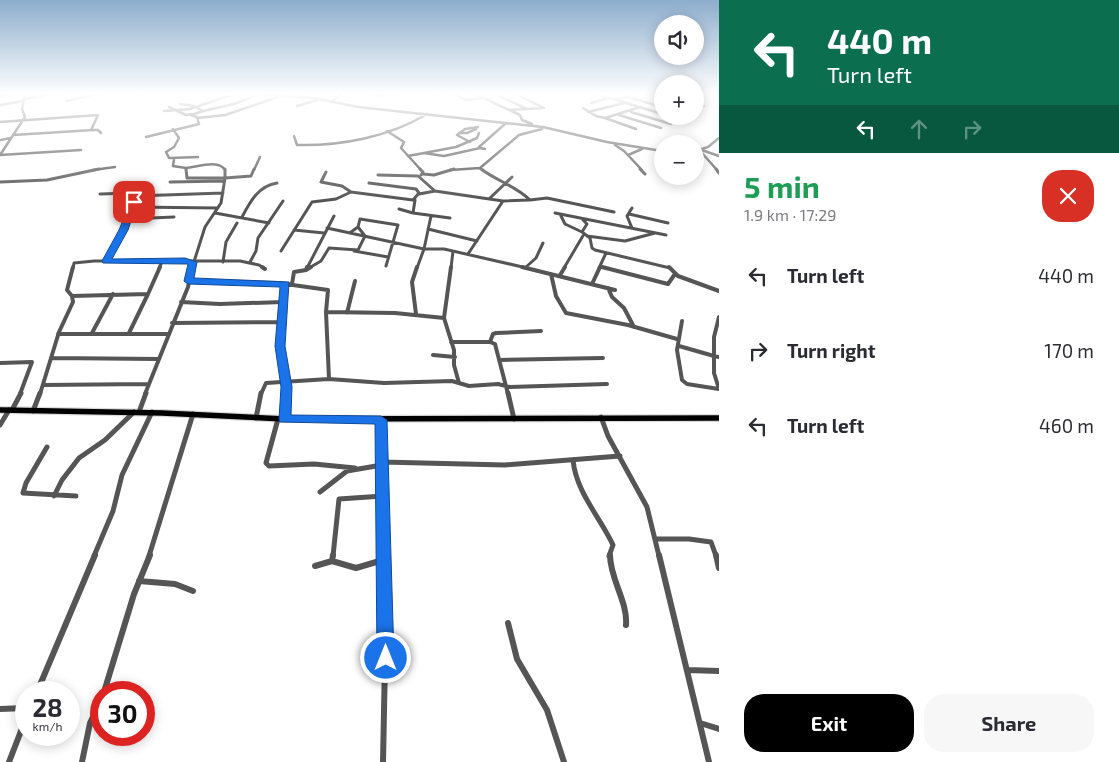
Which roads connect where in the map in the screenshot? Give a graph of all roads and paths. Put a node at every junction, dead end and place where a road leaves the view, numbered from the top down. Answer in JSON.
{"nodes":[{"id":1,"x":18,"y":129,"type":"edge"},
{"id":2,"x":173,"y":129,"type":"joint"},
{"id":3,"x":393,"y":129,"type":"edge"},
{"id":4,"x":468,"y":129,"type":"edge"},
{"id":5,"x":499,"y":129,"type":"edge"},
{"id":6,"x":542,"y":129,"type":"edge"},
{"id":7,"x":546,"y":129,"type":"edge"},
{"id":8,"x":91,"y":130,"type":"joint"},
{"id":9,"x":386,"y":131,"type":"junction"},
{"id":10,"x":101,"y":133,"type":"dead end"},
{"id":11,"x":479,"y":133,"type":"dead end"},
{"id":12,"x":294,"y":136,"type":"dead end"},
{"id":13,"x":12,"y":137,"type":"junction"},
{"id":14,"x":146,"y":137,"type":"dead end"},
{"id":15,"x":719,"y":138,"type":"edge"},
{"id":16,"x":0,"y":140,"type":"edge"},
{"id":17,"x":471,"y":142,"type":"junction"},
{"id":18,"x":614,"y":144,"type":"junction"},
{"id":19,"x":480,"y":148,"type":"junction"},
{"id":20,"x":644,"y":148,"type":"junction"},
{"id":21,"x":485,"y":149,"type":"dead end"},
{"id":22,"x":704,"y":149,"type":"edge"},
{"id":23,"x":81,"y":150,"type":"dead end"},
{"id":24,"x":638,"y":150,"type":"junction"},
{"id":25,"x":654,"y":150,"type":"edge"},
{"id":26,"x":704,"y":151,"type":"edge"},
{"id":27,"x":424,"y":153,"type":"junction"},
{"id":28,"x":0,"y":155,"type":"edge"},
{"id":29,"x":628,"y":155,"type":"junction"},
{"id":30,"x":641,"y":155,"type":"dead end"},
{"id":31,"x":408,"y":156,"type":"junction"},
{"id":32,"x":704,"y":156,"type":"edge"},
{"id":33,"x":719,"y":156,"type":"edge"},
{"id":34,"x":198,"y":157,"type":"dead end"},
{"id":35,"x":260,"y":157,"type":"dead end"},
{"id":36,"x":174,"y":159,"type":"junction"},
{"id":37,"x":186,"y":167,"type":"junction"},
{"id":38,"x":115,"y":168,"type":"dead end"},
{"id":39,"x":480,"y":168,"type":"junction"},
{"id":40,"x":326,"y":172,"type":"dead end"},
{"id":41,"x":719,"y":172,"type":"edge"},
{"id":42,"x":423,"y":174,"type":"junction"},
{"id":43,"x":645,"y":174,"type":"dead end"},
{"id":44,"x":378,"y":175,"type":"dead end"},
{"id":45,"x":418,"y":176,"type":"junction"},
{"id":46,"x":512,"y":177,"type":"dead end"},
{"id":47,"x":225,"y":180,"type":"junction"},
{"id":48,"x":0,"y":182,"type":"edge"},
{"id":49,"x":170,"y":182,"type":"dead end"},
{"id":50,"x":369,"y":183,"type":"dead end"},
{"id":51,"x":278,"y":184,"type":"dead end"},
{"id":52,"x":505,"y":184,"type":"junction"},
{"id":53,"x":435,"y":191,"type":"junction"},
{"id":54,"x":351,"y":192,"type":"junction"},
{"id":55,"x":223,"y":193,"type":"junction"},
{"id":56,"x":100,"y":194,"type":"dead end"},
{"id":57,"x":419,"y":194,"type":"junction"},
{"id":58,"x":135,"y":196,"type":"junction"},
{"id":59,"x":490,"y":198,"type":"junction"},
{"id":60,"x":415,"y":200,"type":"junction"},
{"id":61,"x":530,"y":200,"type":"junction"},
{"id":62,"x":283,"y":201,"type":"dead end"},
{"id":63,"x":503,"y":201,"type":"junction"},
{"id":64,"x":132,"y":206,"type":"junction"},
{"id":65,"x":218,"y":208,"type":"junction"},
{"id":66,"x":632,"y":208,"type":"dead end"},
{"id":67,"x":399,"y":210,"type":"dead end"},
{"id":68,"x":614,"y":212,"type":"dead end"},
{"id":69,"x":215,"y":213,"type":"junction"},
{"id":70,"x":413,"y":213,"type":"junction"},
{"id":71,"x":555,"y":214,"type":"dead end"},
{"id":72,"x":629,"y":214,"type":"junction"},
{"id":73,"x":334,"y":216,"type":"dead end"},
{"id":74,"x":431,"y":216,"type":"junction"},
{"id":75,"x":561,"y":216,"type":"junction"},
{"id":76,"x":174,"y":217,"type":"dead end"},
{"id":77,"x":242,"y":217,"type":"junction"},
{"id":78,"x":450,"y":218,"type":"dead end"},
{"id":79,"x":128,"y":219,"type":"junction"},
{"id":80,"x":583,"y":220,"type":"junction"},
{"id":81,"x":268,"y":222,"type":"junction"},
{"id":82,"x":237,"y":223,"type":"dead end"},
{"id":83,"x":668,"y":223,"type":"dead end"},
{"id":84,"x":358,"y":227,"type":"junction"},
{"id":85,"x":327,"y":228,"type":"junction"},
{"id":86,"x":632,"y":228,"type":"junction"},
{"id":87,"x":428,"y":229,"type":"junction"},
{"id":88,"x":294,"y":230,"type":"junction"},
{"id":89,"x":352,"y":232,"type":"junction"},
{"id":90,"x":324,"y":233,"type":"junction"},
{"id":91,"x":655,"y":233,"type":"junction"},
{"id":92,"x":584,"y":234,"type":"junction"},
{"id":93,"x":666,"y":235,"type":"dead end"},
{"id":94,"x":365,"y":236,"type":"junction"},
{"id":95,"x":394,"y":241,"type":"junction"},
{"id":96,"x":477,"y":241,"type":"junction"},
{"id":97,"x":543,"y":243,"type":"dead end"},
{"id":98,"x":424,"y":248,"type":"junction"},
{"id":99,"x":281,"y":251,"type":"dead end"},
{"id":100,"x":353,"y":251,"type":"junction"},
{"id":101,"x":453,"y":251,"type":"junction"},
{"id":102,"x":606,"y":253,"type":"junction"},
{"id":103,"x":468,"y":254,"type":"junction"},
{"id":104,"x":388,"y":257,"type":"junction"},
{"id":105,"x":106,"y":261,"type":"junction"},
{"id":106,"x":162,"y":262,"type":"junction"},
{"id":107,"x":193,"y":262,"type":"junction"},
{"id":108,"x":223,"y":262,"type":"junction"},
{"id":109,"x":250,"y":262,"type":"junction"},
{"id":110,"x":386,"y":266,"type":"dead end"},
{"id":111,"x":526,"y":267,"type":"junction"},
{"id":112,"x":601,"y":267,"type":"junction"},
{"id":113,"x":264,"y":269,"type":"dead end"},
{"id":114,"x":306,"y":270,"type":"junction"},
{"id":115,"x":550,"y":274,"type":"junction"},
{"id":116,"x":675,"y":274,"type":"junction"},
{"id":117,"x":560,"y":275,"type":"junction"},
{"id":118,"x":188,"y":281,"type":"junction"},
{"id":119,"x":355,"y":282,"type":"dead end"},
{"id":120,"x":285,"y":284,"type":"junction"},
{"id":121,"x":292,"y":284,"type":"junction"},
{"id":122,"x":592,"y":284,"type":"junction"},
{"id":123,"x":608,"y":288,"type":"junction"},
{"id":124,"x":615,"y":290,"type":"dead end"},
{"id":125,"x":719,"y":291,"type":"edge"},
{"id":126,"x":113,"y":294,"type":"junction"},
{"id":127,"x":148,"y":294,"type":"junction"},
{"id":128,"x":72,"y":296,"type":"junction"},
{"id":129,"x":181,"y":302,"type":"junction"},
{"id":130,"x":284,"y":302,"type":"junction"},
{"id":131,"x":326,"y":312,"type":"junction"},
{"id":132,"x":347,"y":313,"type":"junction"},
{"id":133,"x":416,"y":314,"type":"junction"},
{"id":134,"x":719,"y":317,"type":"edge"},
{"id":135,"x":444,"y":318,"type":"junction"},
{"id":136,"x":682,"y":321,"type":"dead end"},
{"id":137,"x":281,"y":322,"type":"junction"},
{"id":138,"x":172,"y":324,"type":"junction"},
{"id":139,"x":640,"y":330,"type":"junction"},
{"id":140,"x":541,"y":331,"type":"dead end"},
{"id":141,"x":718,"y":332,"type":"edge"},
{"id":142,"x":92,"y":333,"type":"junction"},
{"id":143,"x":58,"y":334,"type":"junction"},
{"id":144,"x":129,"y":334,"type":"junction"},
{"id":145,"x":167,"y":334,"type":"junction"},
{"id":146,"x":677,"y":339,"type":"junction"},
{"id":147,"x":451,"y":342,"type":"junction"},
{"id":148,"x":490,"y":342,"type":"junction"},
{"id":149,"x":678,"y":346,"type":"junction"},
{"id":150,"x":433,"y":355,"type":"dead end"},
{"id":151,"x":716,"y":356,"type":"edge"},
{"id":152,"x":455,"y":357,"type":"junction"},
{"id":153,"x":51,"y":358,"type":"junction"},
{"id":154,"x":603,"y":358,"type":"dead end"},
{"id":155,"x":158,"y":359,"type":"junction"},
{"id":156,"x":500,"y":360,"type":"junction"},
{"id":157,"x":0,"y":364,"type":"edge"},
{"id":158,"x":329,"y":379,"type":"junction"},
{"id":159,"x":286,"y":383,"type":"junction"},
{"id":160,"x":459,"y":383,"type":"junction"},
{"id":161,"x":148,"y":384,"type":"junction"},
{"id":162,"x":607,"y":384,"type":"dead end"},
{"id":163,"x":43,"y":385,"type":"junction"},
{"id":164,"x":505,"y":385,"type":"junction"},
{"id":165,"x":719,"y":389,"type":"edge"},
{"id":166,"x":0,"y":410,"type":"edge"},
{"id":167,"x":10,"y":410,"type":"junction"},
{"id":168,"x":33,"y":411,"type":"junction"},
{"id":169,"x":137,"y":412,"type":"junction"},
{"id":170,"x":152,"y":412,"type":"junction"},
{"id":171,"x":193,"y":414,"type":"junction"},
{"id":172,"x":601,"y":417,"type":"junction"},
{"id":173,"x":256,"y":418,"type":"junction"},
{"id":174,"x":719,"y":418,"type":"edge"},
{"id":175,"x":282,"y":419,"type":"junction"},
{"id":176,"x":514,"y":419,"type":"junction"},
{"id":177,"x":381,"y":420,"type":"junction"},
{"id":178,"x":0,"y":424,"type":"edge"},
{"id":179,"x":47,"y":447,"type":"dead end"},
{"id":180,"x":620,"y":456,"type":"junction"},
{"id":181,"x":573,"y":460,"type":"junction"},
{"id":182,"x":382,"y":464,"type":"junction"},
{"id":183,"x":355,"y":468,"type":"junction"},
{"id":184,"x":320,"y":492,"type":"dead end"},
{"id":185,"x":54,"y":496,"type":"junction"},
{"id":186,"x":76,"y":496,"type":"dead end"},
{"id":187,"x":383,"y":496,"type":"junction"},
{"id":188,"x":656,"y":539,"type":"junction"},
{"id":189,"x":383,"y":560,"type":"junction"},
{"id":190,"x":332,"y":561,"type":"junction"},
{"id":191,"x":315,"y":566,"type":"dead end"},
{"id":192,"x":719,"y":568,"type":"edge"},
{"id":193,"x":139,"y":581,"type":"junction"},
{"id":194,"x":193,"y":591,"type":"dead end"},
{"id":195,"x":508,"y":624,"type":"dead end"},
{"id":196,"x":626,"y":625,"type":"dead end"},
{"id":197,"x":687,"y":670,"type":"junction"},
{"id":198,"x":719,"y":671,"type":"edge"},
{"id":199,"x":42,"y":681,"type":"edge"},
{"id":200,"x":107,"y":681,"type":"edge"},
{"id":201,"x":15,"y":708,"type":"edge"},
{"id":202,"x":0,"y":709,"type":"edge"},
{"id":203,"x":90,"y":723,"type":"edge"},
{"id":204,"x":700,"y":723,"type":"junction"},
{"id":205,"x":719,"y":729,"type":"edge"},
{"id":206,"x":15,"y":746,"type":"edge"},
{"id":207,"x":9,"y":762,"type":"edge"},
{"id":208,"x":82,"y":762,"type":"edge"},
{"id":209,"x":383,"y":762,"type":"edge"},
{"id":210,"x":564,"y":762,"type":"edge"},
{"id":211,"x":709,"y":762,"type":"edge"}],
"edges":[{"from":1,"to":13,"type":"street"},
{"from":2,"to":14,"type":"street"},
{"from":2,"to":36,"type":"street"},
{"from":3,"to":9,"type":"street"},
{"from":4,"to":17,"type":"street"},
{"from":5,"to":19,"type":"street"},
{"from":6,"to":39,"type":"street"},
{"from":7,"to":18,"type":"street"},
{"from":8,"to":10,"type":"street"},
{"from":8,"to":13,"type":"street"},
{"from":9,"to":12,"type":"street"},
{"from":9,"to":31,"type":"street"},
{"from":11,"to":17,"type":"street"},
{"from":13,"to":16,"type":"street"},
{"from":13,"to":28,"type":"street"},
{"from":15,"to":22,"type":"street"},
{"from":17,"to":27,"type":"street"},
{"from":18,"to":20,"type":"street"},
{"from":18,"to":29,"type":"street"},
{"from":19,"to":21,"type":"street"},
{"from":19,"to":27,"type":"street"},
{"from":20,"to":24,"type":"street"},
{"from":20,"to":25,"type":"street"},
{"from":23,"to":28,"type":"street"},
{"from":24,"to":29,"type":"street"},
{"from":24,"to":30,"type":"street"},
{"from":26,"to":33,"type":"street"},
{"from":27,"to":31,"type":"street"},
{"from":29,"to":43,"type":"street"},
{"from":31,"to":42,"type":"street"},
{"from":32,"to":41,"type":"street"},
{"from":34,"to":36,"type":"street"},
{"from":35,"to":47,"type":"street"},
{"from":36,"to":37,"type":"street"},
{"from":37,"to":47,"type":"street"},
{"from":37,"to":47,"type":"street"},
{"from":38,"to":48,"type":"street"},
{"from":39,"to":42,"type":"street"},
{"from":39,"to":52,"type":"street"},
{"from":40,"to":54,"type":"street"},
{"from":42,"to":45,"type":"street"},
{"from":44,"to":45,"type":"street"},
{"from":45,"to":53,"type":"street"},
{"from":46,"to":52,"type":"street"},
{"from":47,"to":49,"type":"street"},
{"from":47,"to":55,"type":"street"},
{"from":50,"to":57,"type":"street"},
{"from":51,"to":77,"type":"street"},
{"from":52,"to":59,"type":"street"},
{"from":52,"to":61,"type":"street"},
{"from":53,"to":57,"type":"street"},
{"from":53,"to":59,"type":"street"},
{"from":54,"to":60,"type":"street"},
{"from":54,"to":88,"type":"street"},
{"from":55,"to":58,"type":"street"},
{"from":55,"to":65,"type":"street"},
{"from":56,"to":58,"type":"street"},
{"from":57,"to":60,"type":"street"},
{"from":58,"to":64,"type":"street"},
{"from":59,"to":63,"type":"street"},
{"from":60,"to":70,"type":"street"},
{"from":61,"to":63,"type":"street"},
{"from":61,"to":68,"type":"street"},
{"from":62,"to":81,"type":"street"},
{"from":63,"to":96,"type":"street"},
{"from":64,"to":65,"type":"street"},
{"from":64,"to":79,"type":"street"},
{"from":65,"to":69,"type":"street"},
{"from":66,"to":72,"type":"street"},
{"from":67,"to":70,"type":"street"},
{"from":69,"to":77,"type":"street"},
{"from":69,"to":107,"type":"street"},
{"from":70,"to":74,"type":"street"},
{"from":71,"to":75,"type":"street"},
{"from":72,"to":83,"type":"street"},
{"from":72,"to":86,"type":"street"},
{"from":73,"to":85,"type":"street"},
{"from":74,"to":78,"type":"street"},
{"from":74,"to":87,"type":"street"},
{"from":75,"to":80,"type":"street"},
{"from":75,"to":92,"type":"street"},
{"from":76,"to":79,"type":"street"},
{"from":77,"to":81,"type":"street"},
{"from":79,"to":105,"type":"street"},
{"from":80,"to":86,"type":"street"},
{"from":80,"to":92,"type":"street"},
{"from":81,"to":109,"type":"street"},
{"from":82,"to":108,"type":"street"},
{"from":84,"to":89,"type":"street"},
{"from":84,"to":94,"type":"street"},
{"from":84,"to":95,"type":"street"},
{"from":85,"to":89,"type":"street"},
{"from":85,"to":90,"type":"street"},
{"from":86,"to":91,"type":"street"},
{"from":87,"to":96,"type":"street"},
{"from":87,"to":98,"type":"street"},
{"from":88,"to":90,"type":"street"},
{"from":88,"to":99,"type":"street"},
{"from":89,"to":94,"type":"street"},
{"from":90,"to":114,"type":"street"},
{"from":91,"to":92,"type":"street"},
{"from":91,"to":93,"type":"street"},
{"from":92,"to":102,"type":"street"},
{"from":92,"to":117,"type":"street"},
{"from":94,"to":95,"type":"street"},
{"from":94,"to":100,"type":"street"},
{"from":95,"to":98,"type":"street"},
{"from":95,"to":104,"type":"street"},
{"from":96,"to":103,"type":"street"},
{"from":97,"to":111,"type":"street"},
{"from":98,"to":101,"type":"street"},
{"from":98,"to":133,"type":"street"},
{"from":100,"to":104,"type":"street"},
{"from":100,"to":114,"type":"street"},
{"from":101,"to":103,"type":"street"},
{"from":101,"to":135,"type":"street"},
{"from":102,"to":112,"type":"street"},
{"from":102,"to":116,"type":"street"},
{"from":103,"to":111,"type":"street"},
{"from":104,"to":110,"type":"street"},
{"from":105,"to":106,"type":"street"},
{"from":105,"to":128,"type":"street"},
{"from":106,"to":107,"type":"street"},
{"from":106,"to":127,"type":"street"},
{"from":107,"to":108,"type":"street"},
{"from":107,"to":118,"type":"street"},
{"from":108,"to":109,"type":"street"},
{"from":109,"to":113,"type":"street"},
{"from":111,"to":115,"type":"street"},
{"from":112,"to":116,"type":"street"},
{"from":112,"to":122,"type":"street"},
{"from":114,"to":121,"type":"street"},
{"from":115,"to":117,"type":"street"},
{"from":115,"to":139,"type":"street"},
{"from":116,"to":125,"type":"street"},
{"from":117,"to":122,"type":"street"},
{"from":118,"to":120,"type":"street"},
{"from":118,"to":129,"type":"street"},
{"from":119,"to":132,"type":"street"},
{"from":120,"to":121,"type":"street"},
{"from":120,"to":130,"type":"street"},
{"from":121,"to":131,"type":"street"},
{"from":122,"to":123,"type":"street"},
{"from":123,"to":124,"type":"street"},
{"from":123,"to":139,"type":"street"},
{"from":126,"to":127,"type":"street"},
{"from":126,"to":128,"type":"street"},
{"from":126,"to":142,"type":"street"},
{"from":127,"to":144,"type":"street"},
{"from":128,"to":143,"type":"street"},
{"from":129,"to":130,"type":"street"},
{"from":129,"to":138,"type":"street"},
{"from":130,"to":137,"type":"street"},
{"from":131,"to":132,"type":"street"},
{"from":131,"to":158,"type":"street"},
{"from":132,"to":133,"type":"street"},
{"from":133,"to":135,"type":"street"},
{"from":134,"to":141,"type":"street"},
{"from":135,"to":147,"type":"street"},
{"from":136,"to":146,"type":"street"},
{"from":137,"to":138,"type":"street"},
{"from":137,"to":159,"type":"street"},
{"from":138,"to":145,"type":"street"},
{"from":139,"to":146,"type":"street"},
{"from":140,"to":148,"type":"street"},
{"from":141,"to":151,"type":"street"},
{"from":142,"to":143,"type":"street"},
{"from":142,"to":144,"type":"street"},
{"from":143,"to":153,"type":"street"},
{"from":144,"to":145,"type":"street"},
{"from":145,"to":155,"type":"street"},
{"from":146,"to":149,"type":"street"},
{"from":147,"to":148,"type":"street"},
{"from":147,"to":152,"type":"street"},
{"from":148,"to":156,"type":"street"},
{"from":149,"to":151,"type":"street"},
{"from":149,"to":165,"type":"street"},
{"from":150,"to":152,"type":"street"},
{"from":151,"to":165,"type":"street"},
{"from":152,"to":160,"type":"street"},
{"from":153,"to":155,"type":"street"},
{"from":153,"to":163,"type":"street"},
{"from":154,"to":156,"type":"street"},
{"from":155,"to":161,"type":"street"},
{"from":156,"to":164,"type":"street"},
{"from":157,"to":167,"type":"street"},
{"from":158,"to":159,"type":"street"},
{"from":158,"to":160,"type":"street"},
{"from":159,"to":173,"type":"street"},
{"from":159,"to":175,"type":"street"},
{"from":160,"to":164,"type":"street"},
{"from":161,"to":163,"type":"street"},
{"from":161,"to":169,"type":"street"},
{"from":162,"to":164,"type":"street"},
{"from":163,"to":168,"type":"street"},
{"from":164,"to":176,"type":"street"},
{"from":166,"to":167,"type":"main road"},
{"from":167,"to":168,"type":"main road"},
{"from":167,"to":178,"type":"street"},
{"from":168,"to":169,"type":"main road"},
{"from":169,"to":170,"type":"main road"},
{"from":169,"to":185,"type":"street"},
{"from":170,"to":171,"type":"main road"},
{"from":170,"to":199,"type":"street"},
{"from":171,"to":173,"type":"main road"},
{"from":171,"to":193,"type":"street"},
{"from":172,"to":174,"type":"main road"},
{"from":172,"to":176,"type":"main road"},
{"from":172,"to":180,"type":"street"},
{"from":173,"to":175,"type":"main road"},
{"from":175,"to":177,"type":"main road"},
{"from":175,"to":183,"type":"street"},
{"from":176,"to":177,"type":"main road"},
{"from":177,"to":182,"type":"street"},
{"from":179,"to":185,"type":"street"},
{"from":180,"to":181,"type":"street"},
{"from":180,"to":188,"type":"street"},
{"from":181,"to":182,"type":"street"},
{"from":181,"to":196,"type":"street"},
{"from":182,"to":183,"type":"street"},
{"from":182,"to":187,"type":"street"},
{"from":183,"to":184,"type":"street"},
{"from":185,"to":186,"type":"street"},
{"from":187,"to":189,"type":"street"},
{"from":187,"to":190,"type":"street"},
{"from":188,"to":192,"type":"street"},
{"from":188,"to":197,"type":"street"},
{"from":189,"to":190,"type":"street"},
{"from":189,"to":209,"type":"street"},
{"from":190,"to":191,"type":"street"},
{"from":193,"to":194,"type":"street"},
{"from":193,"to":200,"type":"street"},
{"from":195,"to":210,"type":"street"},
{"from":197,"to":198,"type":"street"},
{"from":197,"to":204,"type":"street"},
{"from":201,"to":202,"type":"street"},
{"from":203,"to":208,"type":"street"},
{"from":204,"to":205,"type":"street"},
{"from":204,"to":211,"type":"street"},
{"from":206,"to":207,"type":"street"}]}
